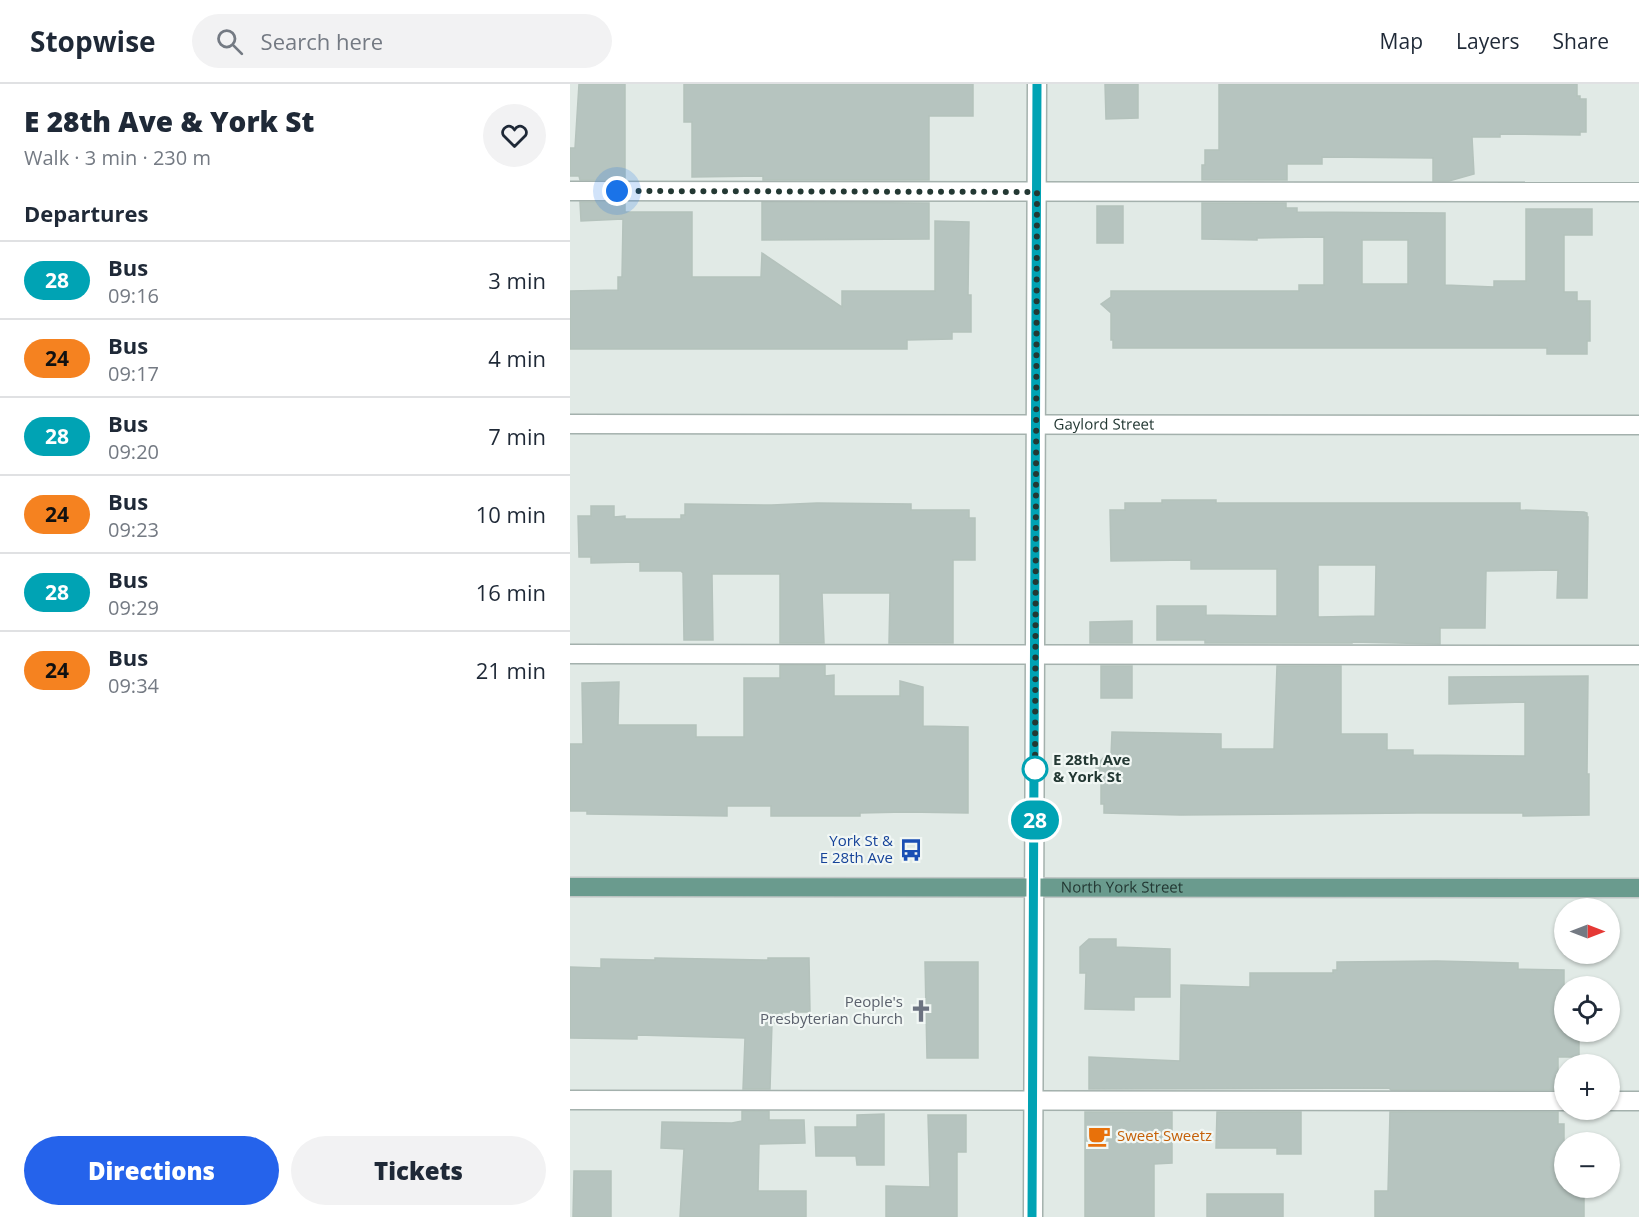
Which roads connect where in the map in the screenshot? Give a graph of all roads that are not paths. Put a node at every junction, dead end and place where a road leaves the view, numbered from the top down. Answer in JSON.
{"nodes":[{"id":1,"x":1037,"y":84,"type":"edge"},
{"id":2,"x":570,"y":191,"type":"edge"},
{"id":3,"x":1037,"y":192,"type":"junction"},
{"id":4,"x":1639,"y":192,"type":"edge"},
{"id":5,"x":570,"y":424,"type":"edge"},
{"id":6,"x":1036,"y":424,"type":"junction"},
{"id":7,"x":1639,"y":425,"type":"edge"},
{"id":8,"x":570,"y":654,"type":"edge"},
{"id":9,"x":1035,"y":654,"type":"junction"},
{"id":10,"x":1639,"y":655,"type":"edge"},
{"id":11,"x":570,"y":887,"type":"edge"},
{"id":12,"x":1034,"y":887,"type":"junction"},
{"id":13,"x":1639,"y":888,"type":"edge"},
{"id":14,"x":570,"y":1100,"type":"edge"},
{"id":15,"x":1033,"y":1101,"type":"junction"},
{"id":16,"x":1554,"y":1101,"type":"edge"},
{"id":17,"x":1620,"y":1101,"type":"edge"},
{"id":18,"x":1639,"y":1101,"type":"edge"},
{"id":19,"x":1032,"y":1217,"type":"edge"}],
"edges":[{"from":1,"to":3,"type":"street"},
{"from":2,"to":3,"type":"street"},
{"from":3,"to":4,"type":"street"},
{"from":3,"to":6,"type":"street"},
{"from":5,"to":6,"type":"street","name":"Gaylord Street"},
{"from":6,"to":7,"type":"street","name":"Gaylord Street"},
{"from":6,"to":9,"type":"street"},
{"from":8,"to":9,"type":"street"},
{"from":9,"to":10,"type":"street"},
{"from":9,"to":12,"type":"street"},
{"from":11,"to":12,"type":"main road","name":"North York Street"},
{"from":12,"to":13,"type":"main road","name":"North York Street"},
{"from":12,"to":15,"type":"street"},
{"from":14,"to":15,"type":"street"},
{"from":15,"to":16,"type":"street"},
{"from":15,"to":19,"type":"street"},
{"from":17,"to":18,"type":"street"}]}
